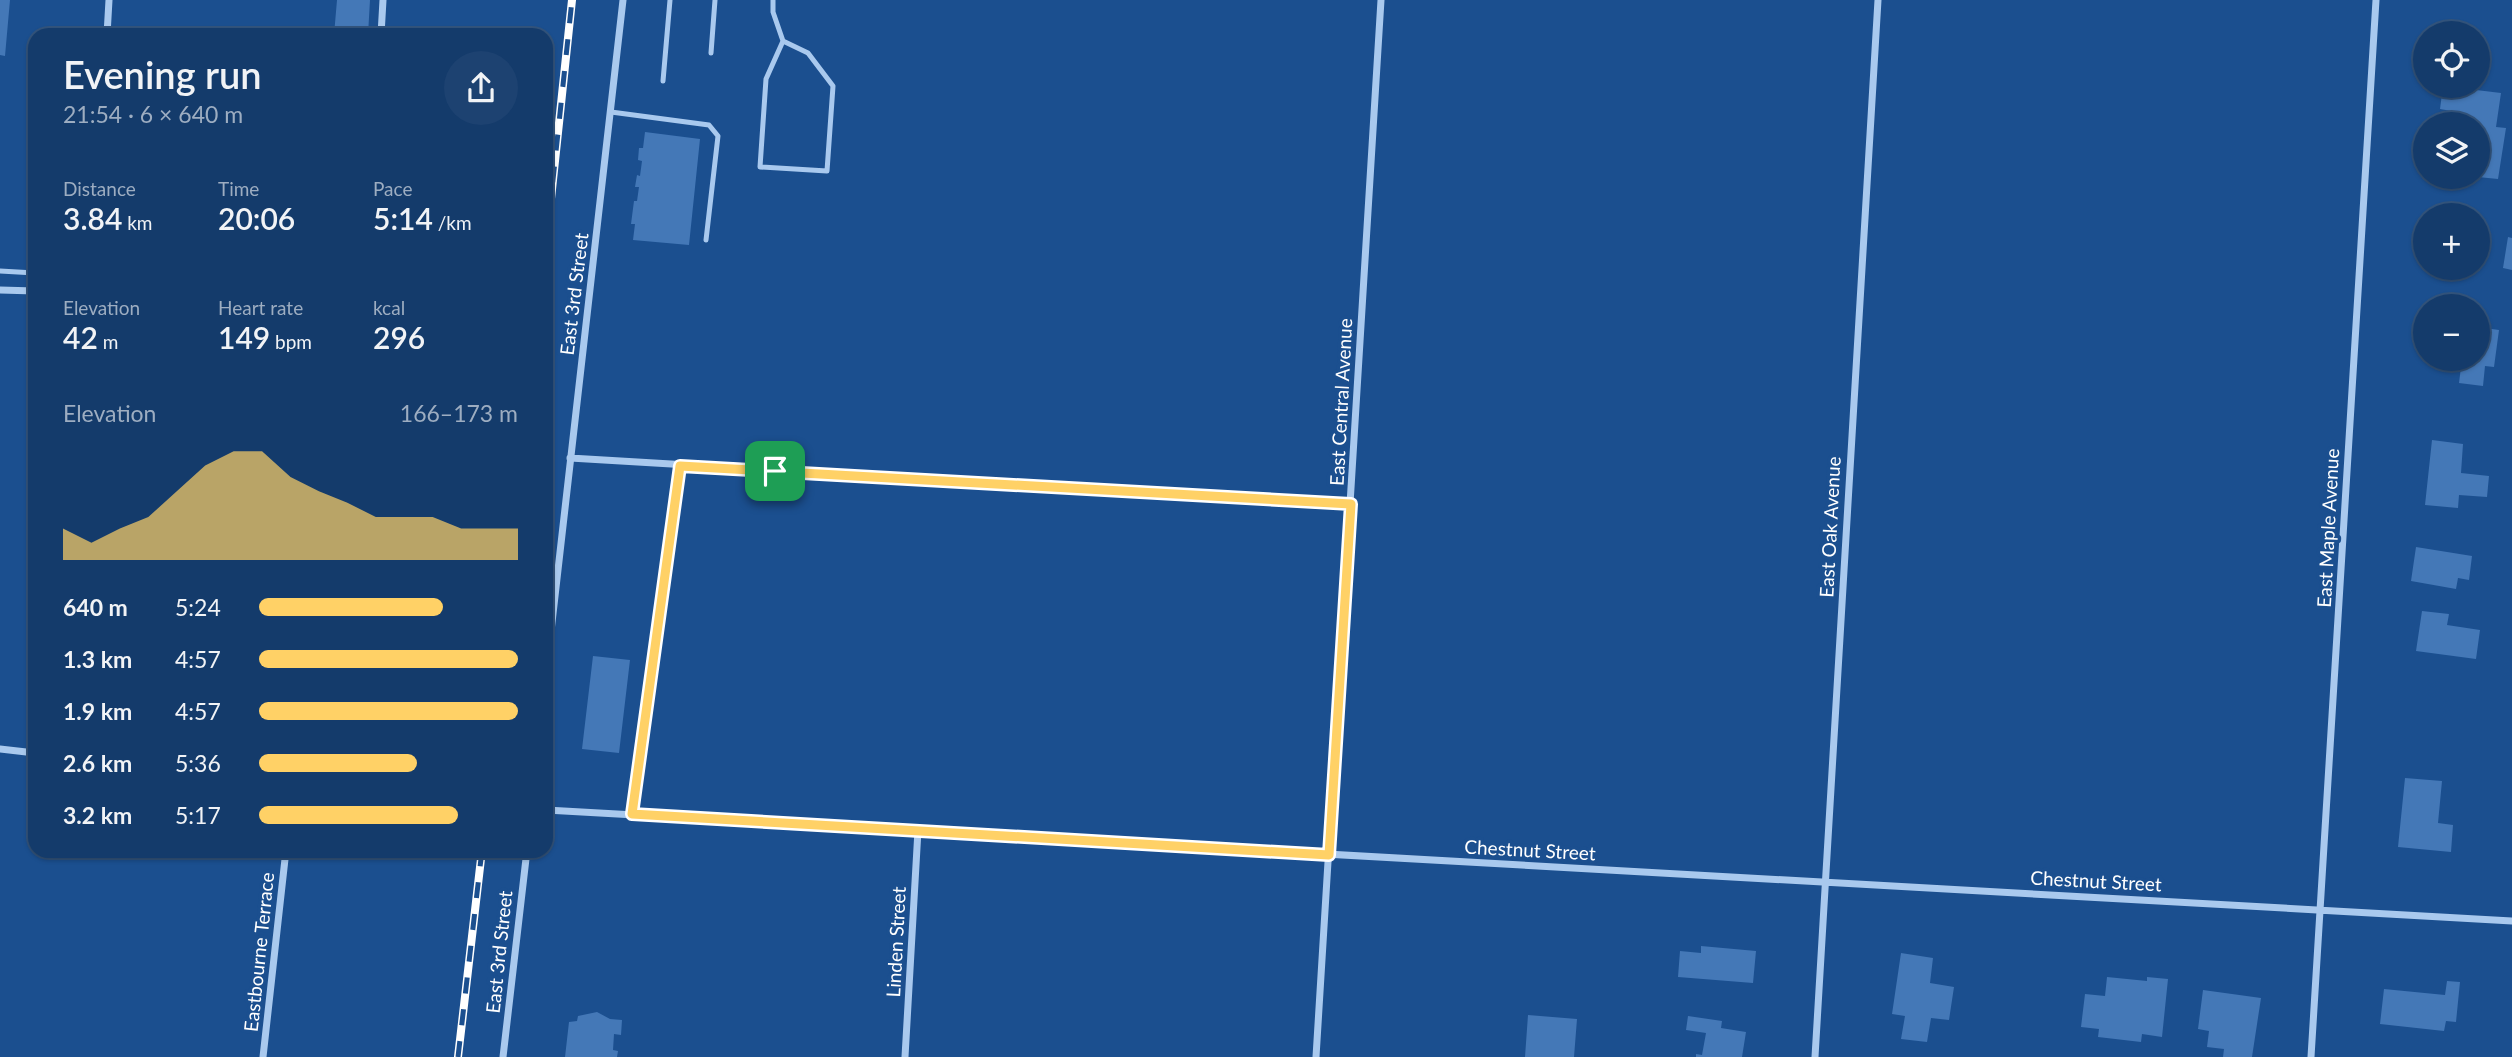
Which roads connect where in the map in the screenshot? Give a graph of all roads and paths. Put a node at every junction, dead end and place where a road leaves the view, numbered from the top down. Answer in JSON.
{"nodes":[{"id":1,"x":109,"y":0,"type":"edge"},
{"id":2,"x":383,"y":0,"type":"edge"},
{"id":3,"x":623,"y":0,"type":"edge"},
{"id":4,"x":670,"y":0,"type":"edge"},
{"id":5,"x":715,"y":0,"type":"edge"},
{"id":6,"x":773,"y":0,"type":"edge"},
{"id":7,"x":1381,"y":0,"type":"edge"},
{"id":8,"x":1878,"y":0,"type":"edge"},
{"id":9,"x":2376,"y":0,"type":"edge"},
{"id":10,"x":107,"y":28,"type":"edge"},
{"id":11,"x":381,"y":28,"type":"edge"},
{"id":12,"x":783,"y":41,"type":"junction"},
{"id":13,"x":711,"y":53,"type":"dead end"},
{"id":14,"x":663,"y":81,"type":"dead end"},
{"id":15,"x":611,"y":112,"type":"junction"},
{"id":16,"x":706,"y":240,"type":"dead end"},
{"id":17,"x":0,"y":271,"type":"edge"},
{"id":18,"x":28,"y":273,"type":"edge"},
{"id":19,"x":0,"y":290,"type":"edge"},
{"id":20,"x":28,"y":291,"type":"edge"},
{"id":21,"x":570,"y":458,"type":"junction"},
{"id":22,"x":680,"y":466,"type":"junction"},
{"id":23,"x":1351,"y":504,"type":"junction"},
{"id":24,"x":553,"y":612,"type":"edge"},
{"id":25,"x":0,"y":749,"type":"edge"},
{"id":26,"x":28,"y":752,"type":"edge"},
{"id":27,"x":553,"y":810,"type":"edge"},
{"id":28,"x":632,"y":814,"type":"junction"},
{"id":29,"x":918,"y":830,"type":"junction"},
{"id":30,"x":1329,"y":855,"type":"junction"},
{"id":31,"x":285,"y":858,"type":"edge"},
{"id":32,"x":526,"y":858,"type":"edge"},
{"id":33,"x":1824,"y":882,"type":"junction"},
{"id":34,"x":2320,"y":909,"type":"junction"},
{"id":35,"x":2512,"y":921,"type":"edge"},
{"id":36,"x":263,"y":1057,"type":"edge"},
{"id":37,"x":503,"y":1057,"type":"edge"},
{"id":38,"x":905,"y":1057,"type":"edge"},
{"id":39,"x":1316,"y":1057,"type":"edge"},
{"id":40,"x":1815,"y":1057,"type":"edge"},
{"id":41,"x":2311,"y":1057,"type":"edge"}],
"edges":[{"from":1,"to":10,"type":"street"},
{"from":2,"to":11,"type":"street"},
{"from":3,"to":15,"type":"street","name":"East 3rd Street"},
{"from":4,"to":14,"type":"lane"},
{"from":5,"to":13,"type":"lane"},
{"from":6,"to":12,"type":"lane"},
{"from":7,"to":23,"type":"street","name":"East Central Avenue"},
{"from":8,"to":33,"type":"street","name":"East Oak Avenue"},
{"from":9,"to":34,"type":"street","name":"East Maple Avenue"},
{"from":12,"to":12,"type":"lane"},
{"from":15,"to":16,"type":"lane"},
{"from":15,"to":21,"type":"street","name":"East 3rd Street"},
{"from":17,"to":18,"type":"lane"},
{"from":19,"to":20,"type":"street"},
{"from":21,"to":22,"type":"street"},
{"from":21,"to":24,"type":"street","name":"East 3rd Street"},
{"from":22,"to":23,"type":"street"},
{"from":22,"to":28,"type":"lane"},
{"from":23,"to":30,"type":"street","name":"East Central Avenue"},
{"from":25,"to":26,"type":"street"},
{"from":27,"to":28,"type":"street","name":"Chestnut Street"},
{"from":28,"to":29,"type":"street","name":"Chestnut Street"},
{"from":29,"to":30,"type":"street","name":"Chestnut Street"},
{"from":29,"to":38,"type":"street","name":"Linden Street"},
{"from":30,"to":33,"type":"street","name":"Chestnut Street"},
{"from":30,"to":39,"type":"street","name":"East Central Avenue"},
{"from":31,"to":36,"type":"street","name":"Eastbourne Terrace"},
{"from":32,"to":37,"type":"street","name":"East 3rd Street"},
{"from":33,"to":34,"type":"street","name":"Chestnut Street"},
{"from":33,"to":40,"type":"street","name":"East Oak Avenue"},
{"from":34,"to":35,"type":"street","name":"Chestnut Street"},
{"from":34,"to":41,"type":"street","name":"East Maple Avenue"}]}
